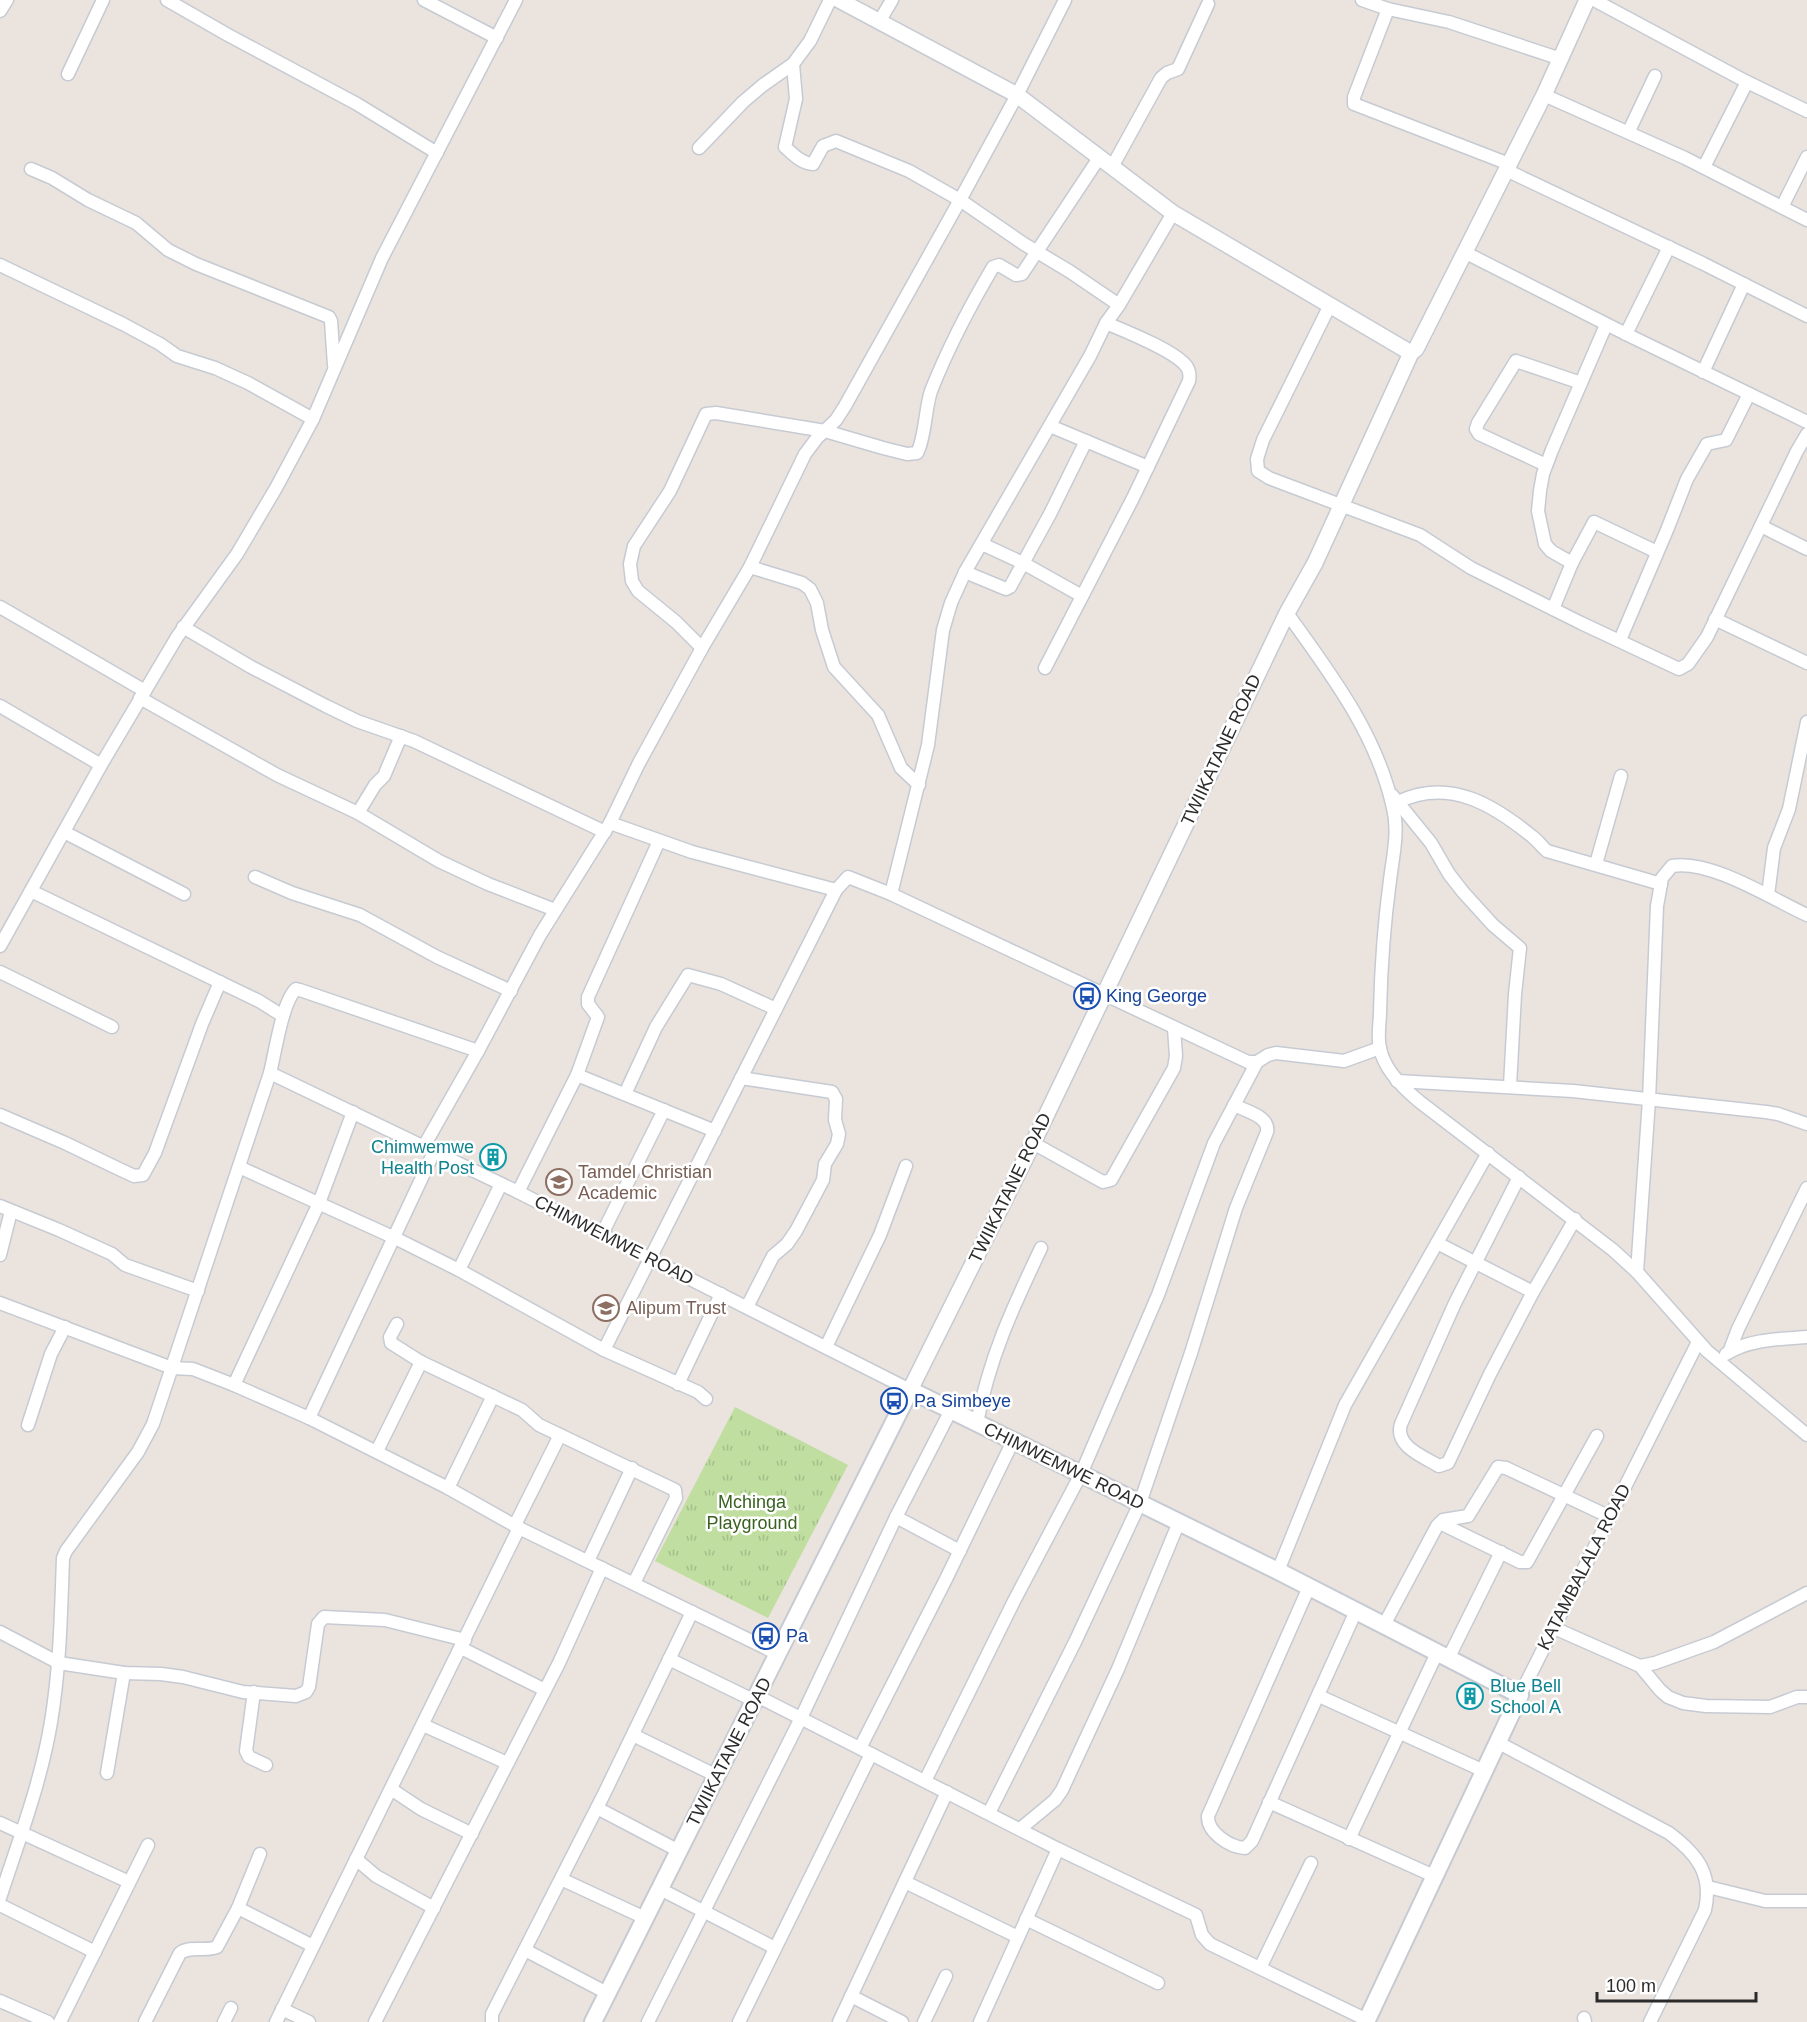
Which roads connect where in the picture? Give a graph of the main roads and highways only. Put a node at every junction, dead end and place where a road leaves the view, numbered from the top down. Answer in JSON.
{"nodes":[{"id":1,"x":910,"y":1390,"type":"joint"},
{"id":2,"x":1520,"y":1695,"type":"joint"},
{"id":3,"x":1367,"y":2021,"type":"edge"},
{"id":4,"x":593,"y":2022,"type":"edge"}],
"edges":[{"from":1,"to":2,"type":"main road","name":"CHIMWEMWE ROAD"},
{"from":1,"to":4,"type":"main road","name":"TWIIKATANE ROAD"},
{"from":2,"to":3,"type":"main road","name":"KATAMBALALA ROAD"}]}
